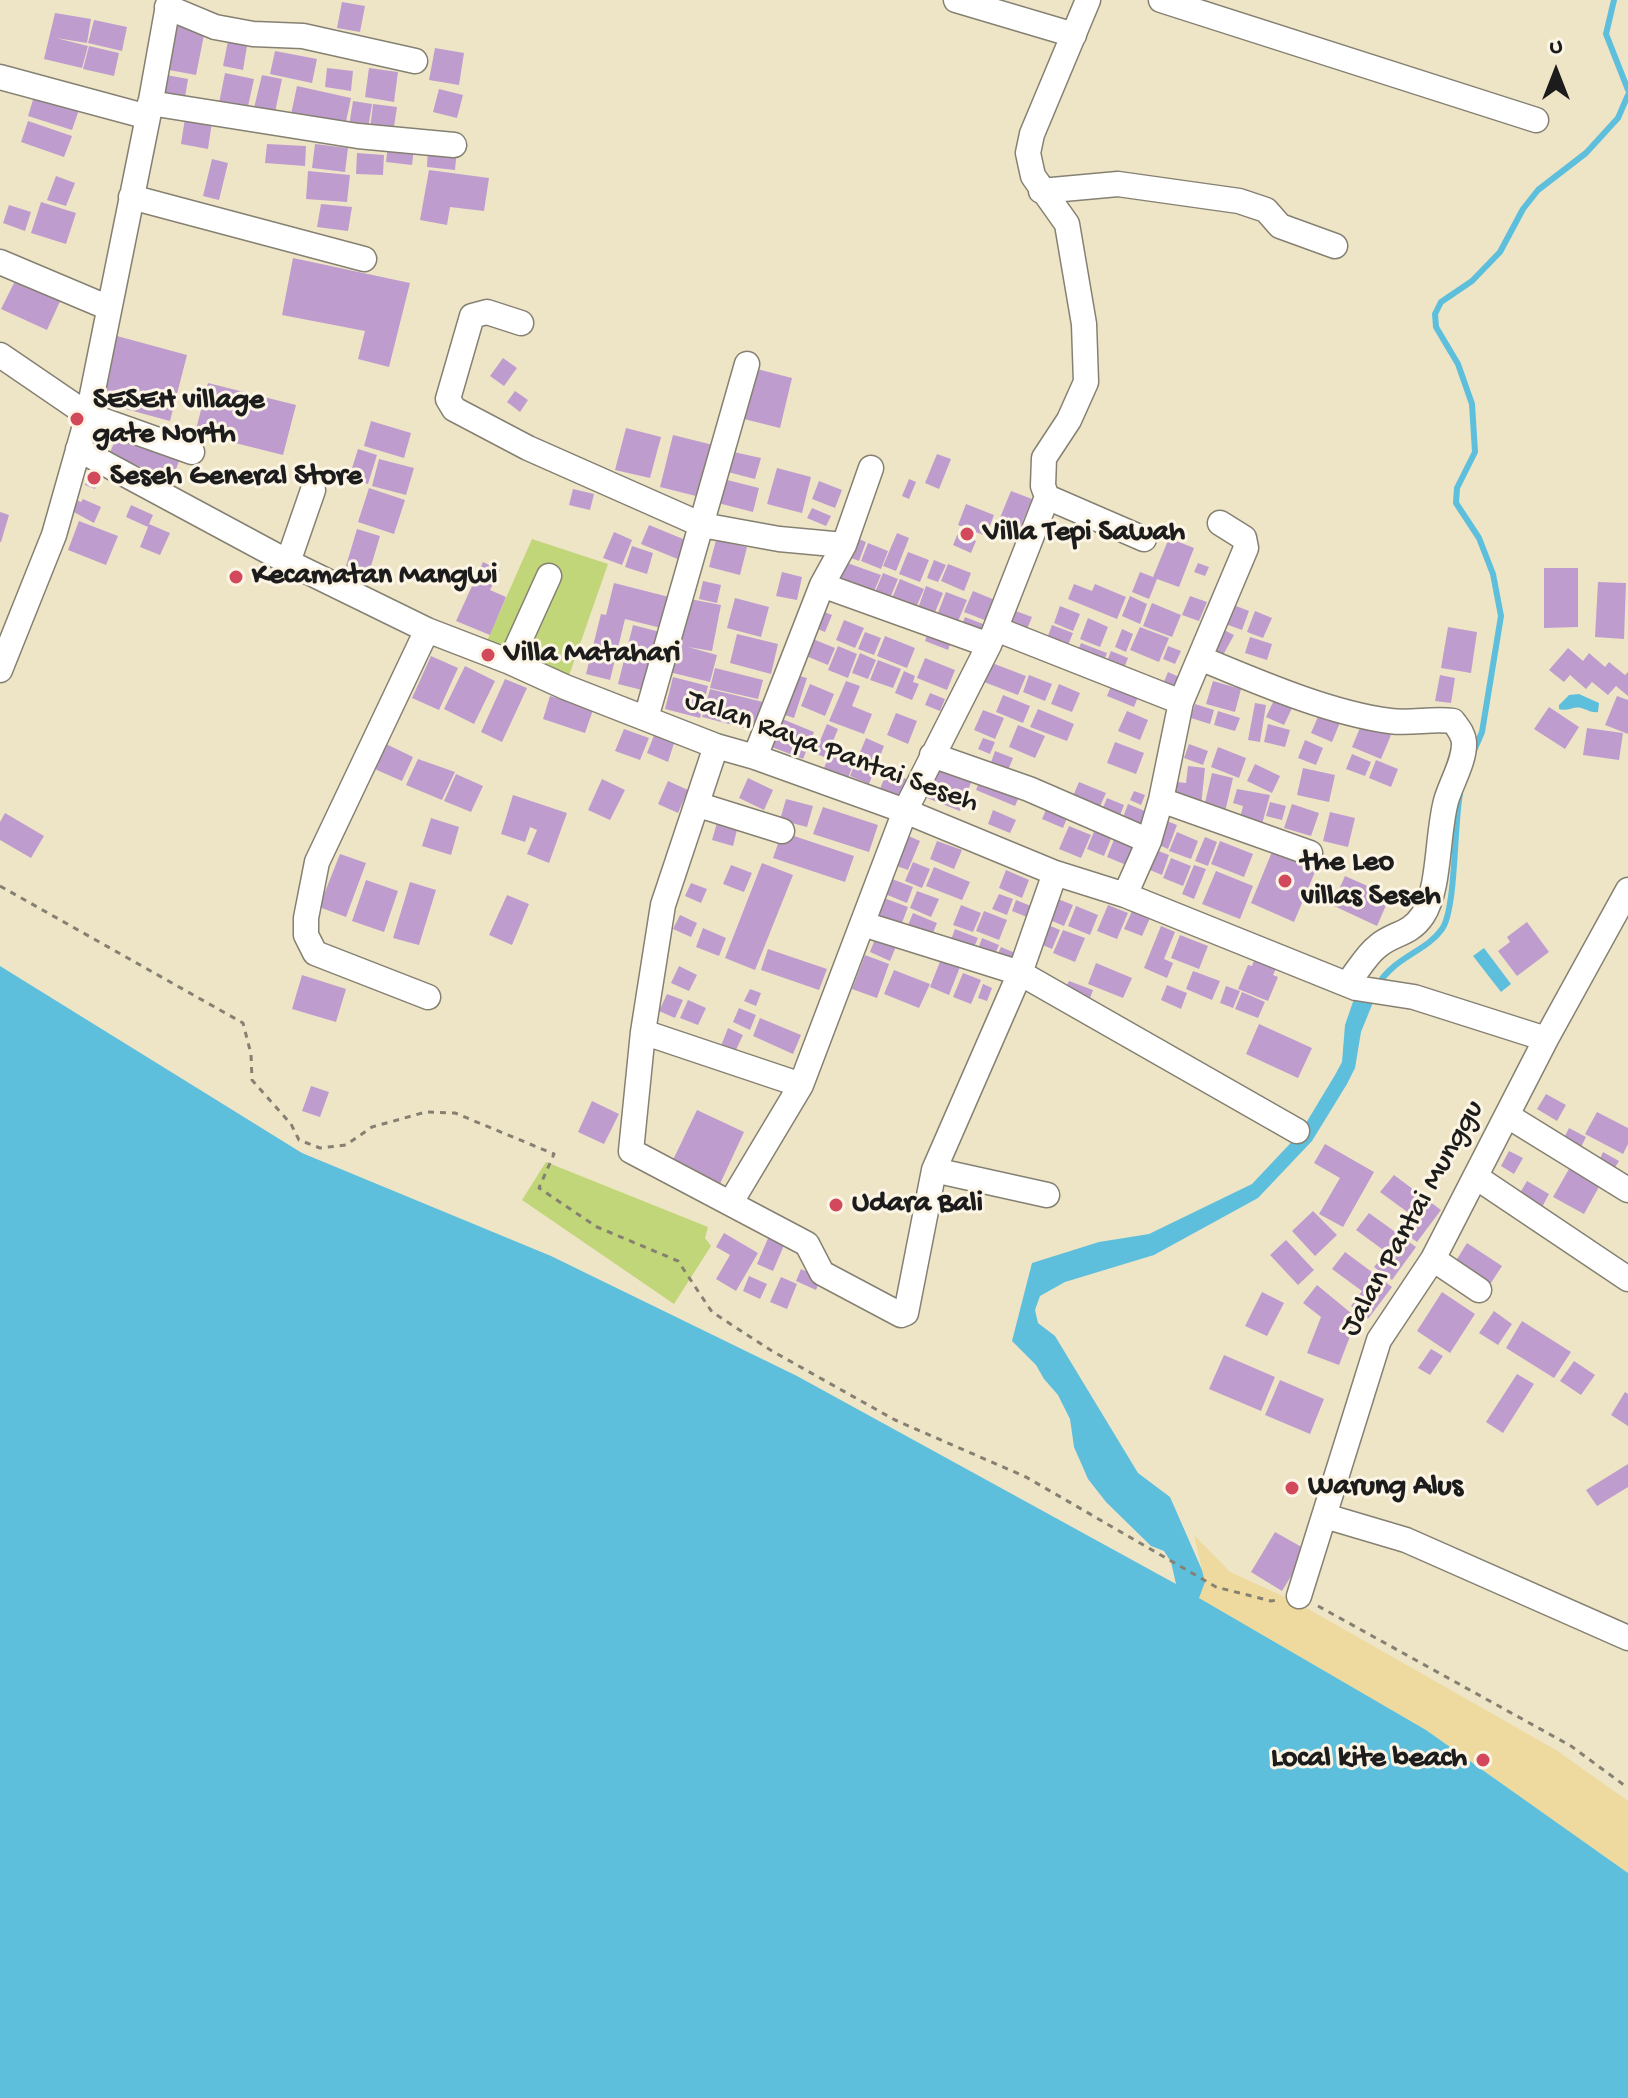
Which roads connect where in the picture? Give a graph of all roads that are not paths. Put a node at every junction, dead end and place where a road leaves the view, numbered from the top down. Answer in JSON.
{"nodes":[{"id":1,"x":956,"y":0,"type":"edge"},
{"id":2,"x":1088,"y":0,"type":"edge"},
{"id":3,"x":1161,"y":0,"type":"edge"},
{"id":4,"x":168,"y":3,"type":"edge"},
{"id":5,"x":1074,"y":35,"type":"junction"},
{"id":6,"x":415,"y":61,"type":"dead end"},
{"id":7,"x":0,"y":77,"type":"edge"},
{"id":8,"x":149,"y":110,"type":"junction"},
{"id":9,"x":1536,"y":120,"type":"dead end"},
{"id":10,"x":454,"y":145,"type":"dead end"},
{"id":11,"x":1041,"y":191,"type":"junction"},
{"id":12,"x":131,"y":197,"type":"junction"},
{"id":13,"x":1335,"y":246,"type":"dead end"},
{"id":14,"x":364,"y":259,"type":"dead end"},
{"id":15,"x":0,"y":262,"type":"edge"},
{"id":16,"x":109,"y":308,"type":"junction"},
{"id":17,"x":521,"y":323,"type":"dead end"},
{"id":18,"x":0,"y":355,"type":"edge"},
{"id":19,"x":747,"y":364,"type":"dead end"},
{"id":20,"x":88,"y":415,"type":"junction"},
{"id":21,"x":78,"y":449,"type":"junction"},
{"id":22,"x":192,"y":452,"type":"dead end"},
{"id":23,"x":871,"y":468,"type":"dead end"},
{"id":24,"x":313,"y":490,"type":"dead end"},
{"id":25,"x":1047,"y":497,"type":"junction"},
{"id":26,"x":1220,"y":523,"type":"dead end"},
{"id":27,"x":702,"y":525,"type":"junction"},
{"id":28,"x":1144,"y":539,"type":"dead end"},
{"id":29,"x":844,"y":545,"type":"junction"},
{"id":30,"x":288,"y":562,"type":"junction"},
{"id":31,"x":549,"y":576,"type":"dead end"},
{"id":32,"x":822,"y":585,"type":"junction"},
{"id":33,"x":427,"y":630,"type":"junction"},
{"id":34,"x":992,"y":637,"type":"junction"},
{"id":35,"x":1200,"y":658,"type":"junction"},
{"id":36,"x":510,"y":662,"type":"junction"},
{"id":37,"x":0,"y":670,"type":"edge"},
{"id":38,"x":1181,"y":702,"type":"junction"},
{"id":39,"x":646,"y":718,"type":"junction"},
{"id":40,"x":722,"y":747,"type":"junction"},
{"id":41,"x":932,"y":755,"type":"junction"},
{"id":42,"x":755,"y":757,"type":"junction"},
{"id":43,"x":1161,"y":800,"type":"junction"},
{"id":44,"x":699,"y":805,"type":"junction"},
{"id":45,"x":905,"y":811,"type":"junction"},
{"id":46,"x":782,"y":831,"type":"dead end"},
{"id":47,"x":1149,"y":841,"type":"junction"},
{"id":48,"x":1310,"y":853,"type":"dead end"},
{"id":49,"x":1055,"y":873,"type":"junction"},
{"id":50,"x":1628,"y":890,"type":"edge"},
{"id":51,"x":1125,"y":895,"type":"junction"},
{"id":52,"x":863,"y":924,"type":"junction"},
{"id":53,"x":1020,"y":973,"type":"junction"},
{"id":54,"x":1351,"y":986,"type":"junction"},
{"id":55,"x":428,"y":997,"type":"dead end"},
{"id":56,"x":643,"y":1032,"type":"junction"},
{"id":57,"x":1546,"y":1039,"type":"junction"},
{"id":58,"x":801,"y":1085,"type":"junction"},
{"id":59,"x":1508,"y":1116,"type":"junction"},
{"id":60,"x":1297,"y":1131,"type":"dead end"},
{"id":61,"x":934,"y":1170,"type":"junction"},
{"id":62,"x":1476,"y":1177,"type":"junction"},
{"id":63,"x":1628,"y":1190,"type":"edge"},
{"id":64,"x":1047,"y":1195,"type":"dead end"},
{"id":65,"x":731,"y":1202,"type":"junction"},
{"id":66,"x":1433,"y":1259,"type":"junction"},
{"id":67,"x":1628,"y":1279,"type":"edge"},
{"id":68,"x":1479,"y":1290,"type":"dead end"},
{"id":69,"x":1325,"y":1516,"type":"junction"},
{"id":70,"x":1299,"y":1596,"type":"road end"},
{"id":71,"x":1628,"y":1638,"type":"edge"}],
"edges":[{"from":1,"to":5,"type":"street"},
{"from":2,"to":5,"type":"street"},
{"from":3,"to":9,"type":"street"},
{"from":4,"to":6,"type":"street"},
{"from":4,"to":8,"type":"street"},
{"from":5,"to":11,"type":"street"},
{"from":7,"to":8,"type":"street"},
{"from":8,"to":10,"type":"street"},
{"from":8,"to":12,"type":"street"},
{"from":11,"to":13,"type":"street"},
{"from":11,"to":25,"type":"street"},
{"from":12,"to":14,"type":"street"},
{"from":12,"to":16,"type":"street"},
{"from":15,"to":16,"type":"street"},
{"from":16,"to":20,"type":"street"},
{"from":17,"to":27,"type":"street"},
{"from":18,"to":20,"type":"street"},
{"from":19,"to":27,"type":"street"},
{"from":20,"to":21,"type":"street"},
{"from":20,"to":22,"type":"street"},
{"from":21,"to":30,"type":"street","name":"Jalan Raya Pantai Seseh"},
{"from":21,"to":37,"type":"street"},
{"from":23,"to":29,"type":"street"},
{"from":24,"to":30,"type":"street"},
{"from":25,"to":28,"type":"street"},
{"from":25,"to":34,"type":"street"},
{"from":26,"to":35,"type":"street"},
{"from":27,"to":29,"type":"street"},
{"from":27,"to":39,"type":"street"},
{"from":29,"to":32,"type":"street"},
{"from":30,"to":33,"type":"street","name":"Jalan Raya Pantai Seseh"},
{"from":31,"to":36,"type":"street"},
{"from":32,"to":34,"type":"street"},
{"from":32,"to":42,"type":"street"},
{"from":33,"to":36,"type":"street","name":"Jalan Raya Pantai Seseh"},
{"from":33,"to":55,"type":"street"},
{"from":34,"to":38,"type":"street"},
{"from":34,"to":41,"type":"street"},
{"from":35,"to":38,"type":"street"},
{"from":35,"to":54,"type":"street"},
{"from":36,"to":39,"type":"street","name":"Jalan Raya Pantai Seseh"},
{"from":38,"to":43,"type":"street"},
{"from":39,"to":40,"type":"street","name":"Jalan Raya Pantai Seseh"},
{"from":40,"to":42,"type":"street","name":"Jalan Raya Pantai Seseh"},
{"from":40,"to":44,"type":"street"},
{"from":41,"to":45,"type":"street"},
{"from":41,"to":47,"type":"street"},
{"from":42,"to":45,"type":"street","name":"Jalan Raya Pantai Seseh"},
{"from":43,"to":47,"type":"street"},
{"from":43,"to":48,"type":"street"},
{"from":44,"to":46,"type":"street"},
{"from":44,"to":56,"type":"street"},
{"from":45,"to":49,"type":"street","name":"Jalan Raya Pantai Seseh"},
{"from":45,"to":52,"type":"street"},
{"from":47,"to":51,"type":"street"},
{"from":49,"to":51,"type":"street","name":"Jalan Raya Pantai Seseh"},
{"from":49,"to":53,"type":"street"},
{"from":50,"to":57,"type":"street","name":"Jalan Pantai Munggu"},
{"from":51,"to":54,"type":"street","name":"Jalan Raya Pantai Seseh"},
{"from":52,"to":53,"type":"street"},
{"from":52,"to":58,"type":"street"},
{"from":53,"to":60,"type":"street"},
{"from":53,"to":61,"type":"street"},
{"from":54,"to":57,"type":"street","name":"Jalan Raya Pantai Seseh"},
{"from":56,"to":58,"type":"street"},
{"from":56,"to":65,"type":"street"},
{"from":57,"to":59,"type":"street","name":"Jalan Pantai Munggu"},
{"from":58,"to":65,"type":"street"},
{"from":59,"to":62,"type":"street","name":"Jalan Pantai Munggu"},
{"from":59,"to":63,"type":"street"},
{"from":61,"to":64,"type":"street"},
{"from":61,"to":65,"type":"street"},
{"from":62,"to":66,"type":"street","name":"Jalan Pantai Munggu"},
{"from":62,"to":67,"type":"street"},
{"from":66,"to":68,"type":"street"},
{"from":66,"to":69,"type":"street","name":"Jalan Pantai Munggu"},
{"from":69,"to":70,"type":"street","name":"Jalan Pantai Munggu"},
{"from":69,"to":71,"type":"street"}]}
